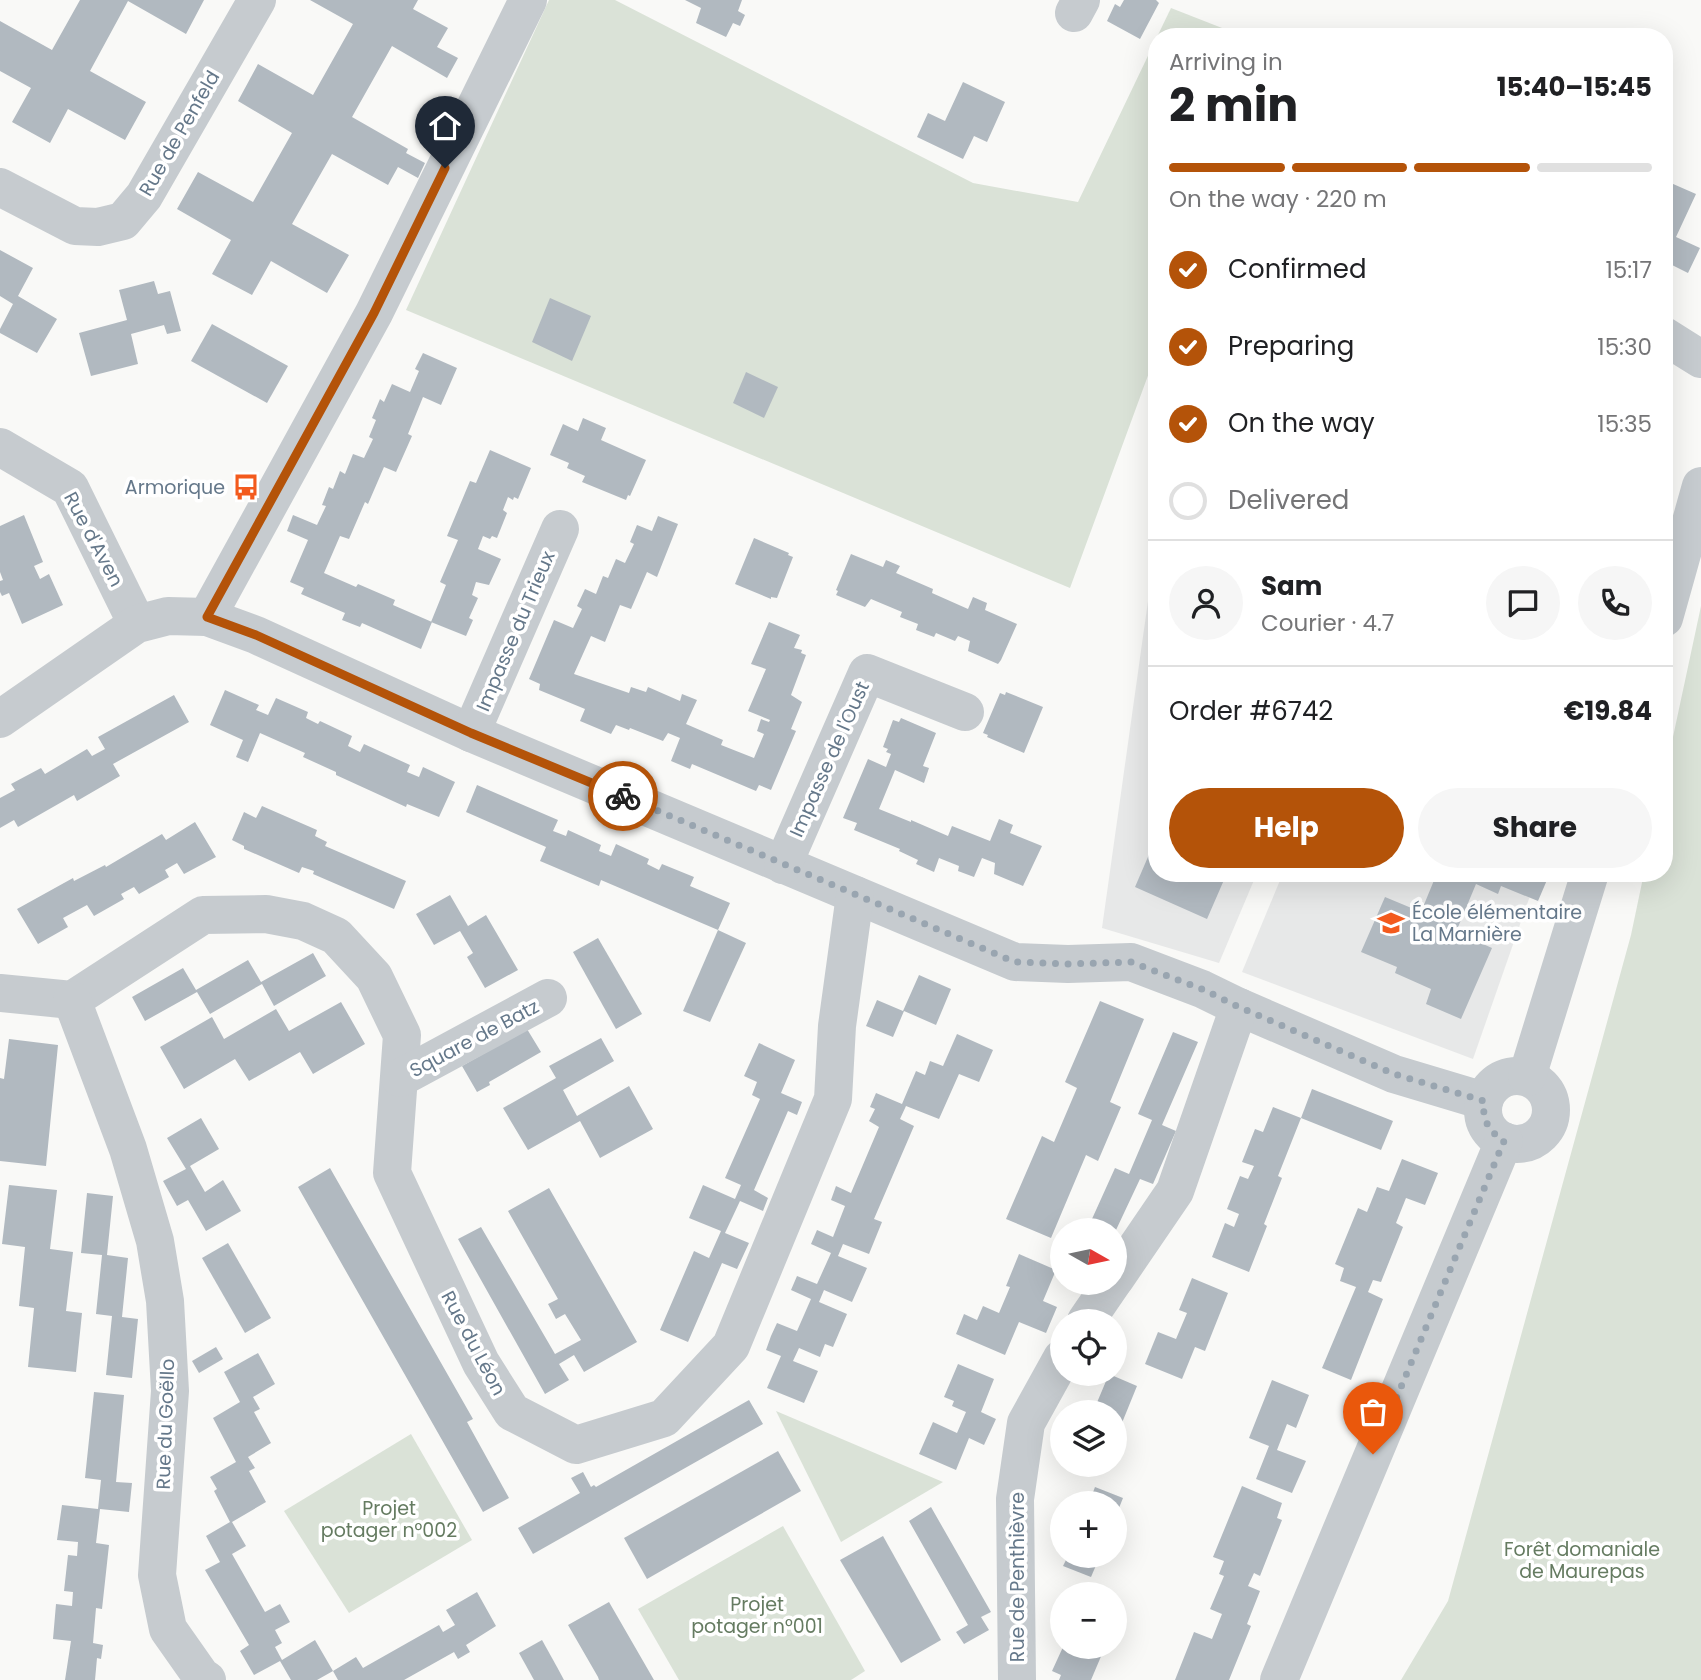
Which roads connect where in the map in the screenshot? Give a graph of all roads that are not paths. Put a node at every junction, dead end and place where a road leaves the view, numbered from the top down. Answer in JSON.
{"nodes":[{"id":1,"x":257,"y":0,"type":"edge"},
{"id":2,"x":528,"y":0,"type":"edge"},
{"id":3,"x":0,"y":187,"type":"edge"},
{"id":4,"x":1673,"y":342,"type":"edge"},
{"id":5,"x":1701,"y":359,"type":"edge"},
{"id":6,"x":0,"y":447,"type":"edge"},
{"id":7,"x":1701,"y":486,"type":"edge"},
{"id":8,"x":559,"y":529,"type":"dead end"},
{"id":9,"x":1673,"y":560,"type":"edge"},
{"id":10,"x":207,"y":617,"type":"junction"},
{"id":11,"x":137,"y":624,"type":"junction"},
{"id":12,"x":965,"y":712,"type":"dead end"},
{"id":13,"x":0,"y":719,"type":"edge"},
{"id":14,"x":471,"y":733,"type":"junction"},
{"id":15,"x":783,"y":865,"type":"junction"},
{"id":16,"x":1587,"y":882,"type":"edge"},
{"id":17,"x":855,"y":895,"type":"junction"},
{"id":18,"x":0,"y":993,"type":"edge"},
{"id":19,"x":548,"y":998,"type":"dead end"},
{"id":20,"x":72,"y":1000,"type":"junction"},
{"id":21,"x":1239,"y":1007,"type":"junction"},
{"id":22,"x":1527,"y":1077,"type":"junction"},
{"id":23,"x":400,"y":1078,"type":"junction"},
{"id":24,"x":1484,"y":1101,"type":"junction"},
{"id":25,"x":1504,"y":1141,"type":"junction"},
{"id":26,"x":1127,"y":1261,"type":"edge"},
{"id":27,"x":1050,"y":1380,"type":"edge"},
{"id":28,"x":207,"y":1680,"type":"edge"},
{"id":29,"x":1017,"y":1680,"type":"edge"},
{"id":30,"x":1279,"y":1680,"type":"edge"}],
"edges":[{"from":1,"to":3,"type":"street","name":"Rue de Penfeld"},
{"from":2,"to":10,"type":"street"},
{"from":4,"to":5,"type":"street"},
{"from":6,"to":11,"type":"street","name":"Rue d'Aven"},
{"from":7,"to":9,"type":"street"},
{"from":8,"to":14,"type":"street","name":"Impasse du Trieux"},
{"from":10,"to":11,"type":"street"},
{"from":10,"to":14,"type":"street"},
{"from":11,"to":13,"type":"street"},
{"from":12,"to":15,"type":"street","name":"Impasse de l'Oust"},
{"from":14,"to":15,"type":"street"},
{"from":15,"to":17,"type":"street"},
{"from":16,"to":22,"type":"street"},
{"from":17,"to":21,"type":"street"},
{"from":17,"to":23,"type":"street","name":"Rue du Léon"},
{"from":18,"to":20,"type":"street"},
{"from":19,"to":23,"type":"street","name":"Square de Batz"},
{"from":20,"to":23,"type":"street","name":"Rue du Léon"},
{"from":20,"to":28,"type":"street","name":"Rue du Goëllo"},
{"from":21,"to":24,"type":"street"},
{"from":21,"to":26,"type":"street"},
{"from":22,"to":24,"type":"street"},
{"from":22,"to":25,"type":"street"},
{"from":24,"to":25,"type":"street"},
{"from":25,"to":30,"type":"street"},
{"from":27,"to":29,"type":"street","name":"Rue de Penthièvre"}]}
